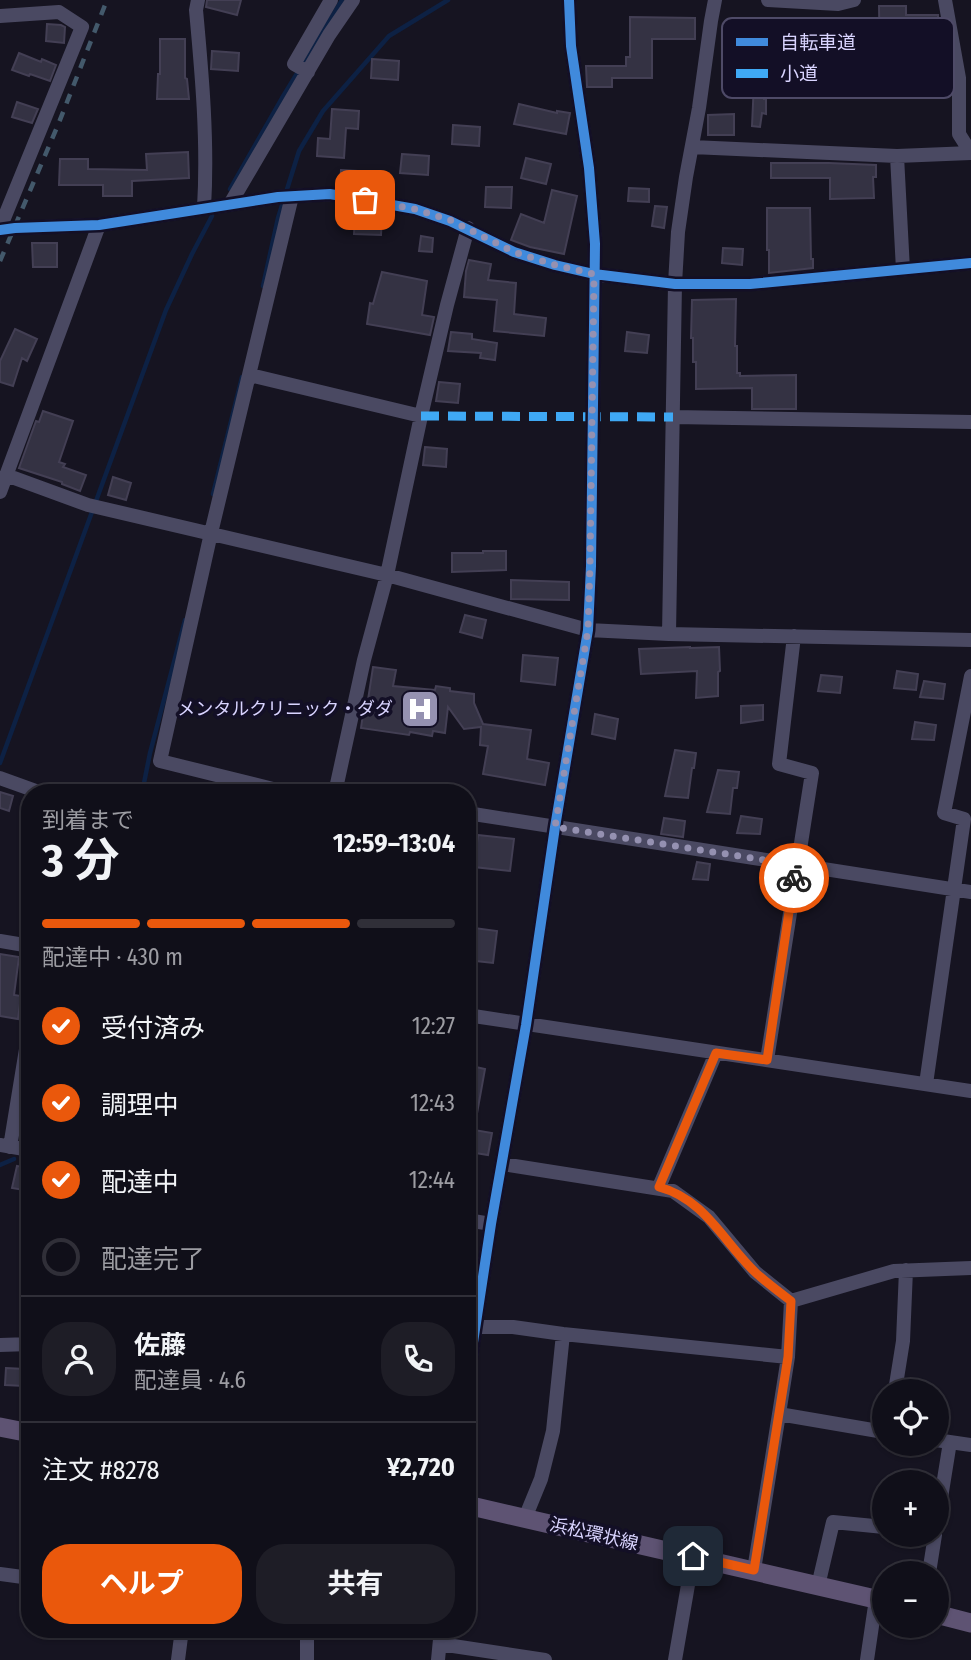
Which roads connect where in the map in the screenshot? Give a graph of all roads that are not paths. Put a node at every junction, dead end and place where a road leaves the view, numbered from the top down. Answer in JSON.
{"nodes":[{"id":1,"x":198,"y":0,"type":"edge"},
{"id":2,"x":331,"y":0,"type":"edge"},
{"id":3,"x":353,"y":0,"type":"edge"},
{"id":4,"x":569,"y":0,"type":"edge"},
{"id":5,"x":715,"y":0,"type":"edge"},
{"id":6,"x":768,"y":0,"type":"edge"},
{"id":7,"x":855,"y":0,"type":"edge"},
{"id":8,"x":945,"y":0,"type":"edge"},
{"id":9,"x":59,"y":6,"type":"edge"},
{"id":10,"x":0,"y":16,"type":"edge"},
{"id":11,"x":948,"y":18,"type":"edge"},
{"id":12,"x":954,"y":51,"type":"edge"},
{"id":13,"x":303,"y":69,"type":"junction"},
{"id":14,"x":692,"y":147,"type":"junction"},
{"id":15,"x":971,"y":153,"type":"edge"},
{"id":16,"x":897,"y":156,"type":"junction"},
{"id":17,"x":285,"y":197,"type":"junction"},
{"id":18,"x":230,"y":204,"type":"junction"},
{"id":19,"x":204,"y":208,"type":"junction"},
{"id":20,"x":99,"y":225,"type":"junction"},
{"id":21,"x":0,"y":229,"type":"edge"},
{"id":22,"x":468,"y":229,"type":"junction"},
{"id":23,"x":971,"y":263,"type":"edge"},
{"id":24,"x":903,"y":270,"type":"junction"},
{"id":25,"x":594,"y":274,"type":"junction"},
{"id":26,"x":675,"y":284,"type":"junction"},
{"id":27,"x":250,"y":375,"type":"junction"},
{"id":28,"x":421,"y":416,"type":"junction"},
{"id":29,"x":673,"y":417,"type":"junction"},
{"id":30,"x":971,"y":422,"type":"edge"},
{"id":31,"x":6,"y":475,"type":"junction"},
{"id":32,"x":0,"y":492,"type":"edge"},
{"id":33,"x":211,"y":533,"type":"junction"},
{"id":34,"x":387,"y":575,"type":"junction"},
{"id":35,"x":588,"y":630,"type":"junction"},
{"id":36,"x":669,"y":634,"type":"junction"},
{"id":37,"x":794,"y":636,"type":"junction"},
{"id":38,"x":971,"y":639,"type":"edge"},
{"id":39,"x":971,"y":676,"type":"edge"},
{"id":40,"x":0,"y":778,"type":"edge"},
{"id":41,"x":253,"y":784,"type":"edge"},
{"id":42,"x":337,"y":784,"type":"edge"},
{"id":43,"x":21,"y":786,"type":"edge"},
{"id":44,"x":476,"y":814,"type":"edge"},
{"id":45,"x":968,"y":820,"type":"edge"},
{"id":46,"x":555,"y":827,"type":"junction"},
{"id":47,"x":796,"y":865,"type":"junction"},
{"id":48,"x":955,"y":889,"type":"junction"},
{"id":49,"x":971,"y":892,"type":"edge"},
{"id":50,"x":0,"y":941,"type":"edge"},
{"id":51,"x":21,"y":944,"type":"edge"},
{"id":52,"x":476,"y":1017,"type":"edge"},
{"id":53,"x":526,"y":1025,"type":"junction"},
{"id":54,"x":716,"y":1053,"type":"junction"},
{"id":55,"x":767,"y":1060,"type":"junction"},
{"id":56,"x":21,"y":1069,"type":"edge"},
{"id":57,"x":926,"y":1084,"type":"junction"},
{"id":58,"x":971,"y":1091,"type":"edge"},
{"id":59,"x":5,"y":1146,"type":"edge"},
{"id":60,"x":503,"y":1164,"type":"junction"},
{"id":61,"x":659,"y":1187,"type":"junction"},
{"id":62,"x":476,"y":1222,"type":"edge"},
{"id":63,"x":491,"y":1224,"type":"junction"},
{"id":64,"x":971,"y":1268,"type":"edge"},
{"id":65,"x":906,"y":1270,"type":"junction"},
{"id":66,"x":791,"y":1301,"type":"junction"},
{"id":67,"x":476,"y":1305,"type":"edge"},
{"id":68,"x":476,"y":1327,"type":"edge"},
{"id":69,"x":563,"y":1334,"type":"junction"},
{"id":70,"x":21,"y":1344,"type":"edge"},
{"id":71,"x":0,"y":1345,"type":"edge"},
{"id":72,"x":788,"y":1357,"type":"junction"},
{"id":73,"x":897,"y":1379,"type":"edge"},
{"id":74,"x":779,"y":1414,"type":"junction"},
{"id":75,"x":0,"y":1427,"type":"edge"},
{"id":76,"x":872,"y":1430,"type":"edge"},
{"id":77,"x":21,"y":1431,"type":"edge"},
{"id":78,"x":949,"y":1442,"type":"edge"},
{"id":79,"x":971,"y":1445,"type":"edge"},
{"id":80,"x":476,"y":1507,"type":"edge"},
{"id":81,"x":525,"y":1518,"type":"junction"},
{"id":82,"x":872,"y":1526,"type":"edge"},
{"id":83,"x":693,"y":1556,"type":"junction"},
{"id":84,"x":754,"y":1570,"type":"junction"},
{"id":85,"x":0,"y":1574,"type":"edge"},
{"id":86,"x":21,"y":1576,"type":"edge"},
{"id":87,"x":818,"y":1586,"type":"junction"},
{"id":88,"x":872,"y":1598,"type":"edge"},
{"id":89,"x":949,"y":1617,"type":"edge"},
{"id":90,"x":971,"y":1623,"type":"edge"},
{"id":91,"x":872,"y":1637,"type":"edge"},
{"id":92,"x":180,"y":1638,"type":"edge"},
{"id":93,"x":307,"y":1638,"type":"edge"},
{"id":94,"x":440,"y":1638,"type":"edge"},
{"id":95,"x":445,"y":1638,"type":"edge"},
{"id":96,"x":178,"y":1660,"type":"edge"},
{"id":97,"x":307,"y":1660,"type":"edge"},
{"id":98,"x":438,"y":1660,"type":"edge"},
{"id":99,"x":545,"y":1660,"type":"edge"},
{"id":100,"x":675,"y":1660,"type":"edge"},
{"id":101,"x":867,"y":1660,"type":"edge"}],
"edges":[{"from":1,"to":19,"type":"street"},
{"from":2,"to":13,"type":"street"},
{"from":3,"to":13,"type":"street"},
{"from":4,"to":25,"type":"street"},
{"from":5,"to":14,"type":"street"},
{"from":6,"to":7,"type":"street"},
{"from":8,"to":11,"type":"street"},
{"from":9,"to":10,"type":"street"},
{"from":9,"to":21,"type":"street"},
{"from":12,"to":15,"type":"street"},
{"from":13,"to":18,"type":"street"},
{"from":14,"to":16,"type":"street"},
{"from":14,"to":26,"type":"street"},
{"from":15,"to":16,"type":"street"},
{"from":16,"to":24,"type":"street"},
{"from":17,"to":18,"type":"street"},
{"from":17,"to":22,"type":"street"},
{"from":17,"to":27,"type":"street"},
{"from":18,"to":19,"type":"street"},
{"from":19,"to":20,"type":"street"},
{"from":20,"to":21,"type":"street"},
{"from":20,"to":31,"type":"street"},
{"from":22,"to":25,"type":"street"},
{"from":22,"to":28,"type":"street"},
{"from":23,"to":24,"type":"street"},
{"from":24,"to":26,"type":"street"},
{"from":25,"to":26,"type":"street"},
{"from":25,"to":35,"type":"street"},
{"from":26,"to":29,"type":"street"},
{"from":27,"to":28,"type":"street"},
{"from":27,"to":33,"type":"street"},
{"from":28,"to":34,"type":"street"},
{"from":29,"to":30,"type":"street"},
{"from":29,"to":36,"type":"street"},
{"from":31,"to":32,"type":"street"},
{"from":31,"to":33,"type":"street"},
{"from":33,"to":34,"type":"street"},
{"from":33,"to":41,"type":"street"},
{"from":34,"to":35,"type":"street"},
{"from":34,"to":42,"type":"street"},
{"from":35,"to":36,"type":"street"},
{"from":35,"to":46,"type":"street"},
{"from":36,"to":37,"type":"street"},
{"from":37,"to":38,"type":"street"},
{"from":37,"to":47,"type":"street"},
{"from":39,"to":45,"type":"street"},
{"from":40,"to":43,"type":"street"},
{"from":44,"to":46,"type":"street"},
{"from":45,"to":48,"type":"street"},
{"from":46,"to":47,"type":"street"},
{"from":46,"to":53,"type":"street"},
{"from":47,"to":48,"type":"street"},
{"from":47,"to":55,"type":"street"},
{"from":48,"to":49,"type":"street"},
{"from":48,"to":57,"type":"street"},
{"from":50,"to":51,"type":"street"},
{"from":52,"to":53,"type":"street"},
{"from":53,"to":54,"type":"street"},
{"from":53,"to":60,"type":"street"},
{"from":54,"to":55,"type":"street"},
{"from":54,"to":61,"type":"street"},
{"from":55,"to":57,"type":"street"},
{"from":56,"to":59,"type":"street"},
{"from":57,"to":58,"type":"street"},
{"from":60,"to":61,"type":"street"},
{"from":60,"to":63,"type":"street"},
{"from":61,"to":66,"type":"street"},
{"from":62,"to":63,"type":"street"},
{"from":63,"to":67,"type":"street"},
{"from":64,"to":65,"type":"street"},
{"from":65,"to":66,"type":"street"},
{"from":65,"to":73,"type":"street"},
{"from":66,"to":72,"type":"street"},
{"from":68,"to":69,"type":"street"},
{"from":69,"to":72,"type":"street"},
{"from":69,"to":81,"type":"street"},
{"from":70,"to":71,"type":"street"},
{"from":72,"to":74,"type":"street"},
{"from":74,"to":76,"type":"street"},
{"from":74,"to":84,"type":"street"},
{"from":75,"to":77,"type":"main road"},
{"from":78,"to":79,"type":"street"},
{"from":80,"to":81,"type":"main road","name":"浜松環状線"},
{"from":81,"to":83,"type":"main road","name":"浜松環状線"},
{"from":82,"to":87,"type":"street"},
{"from":83,"to":84,"type":"main road","name":"浜松環状線"},
{"from":83,"to":100,"type":"street"},
{"from":84,"to":87,"type":"main road","name":"浜松環状線"},
{"from":85,"to":86,"type":"street"},
{"from":87,"to":88,"type":"main road","name":"浜松環状線"},
{"from":89,"to":90,"type":"main road"},
{"from":91,"to":101,"type":"street"},
{"from":92,"to":96,"type":"street"},
{"from":93,"to":97,"type":"street"},
{"from":94,"to":98,"type":"street"},
{"from":95,"to":99,"type":"street"}]}
